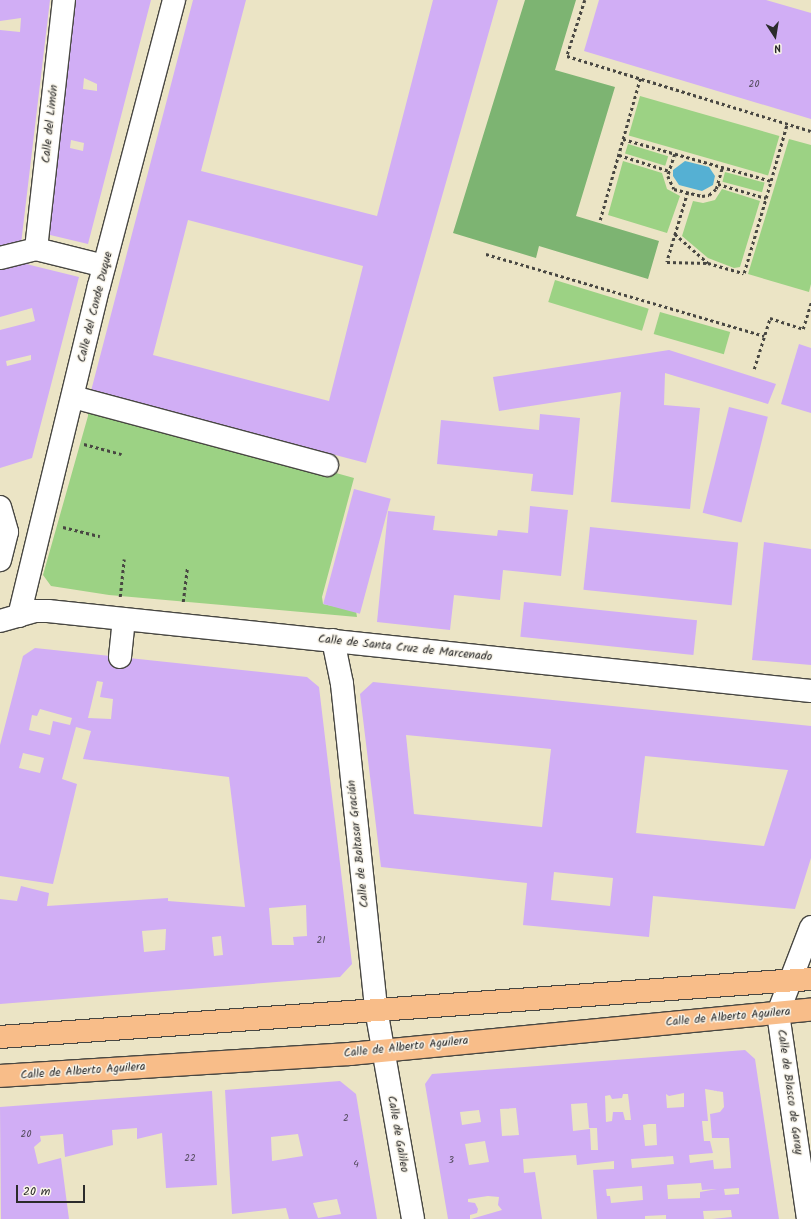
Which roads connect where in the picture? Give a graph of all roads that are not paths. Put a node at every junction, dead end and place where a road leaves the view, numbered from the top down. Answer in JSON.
{"nodes":[{"id":1,"x":64,"y":0,"type":"edge"},
{"id":2,"x":174,"y":0,"type":"edge"},
{"id":3,"x":36,"y":249,"type":"junction"},
{"id":4,"x":0,"y":258,"type":"edge"},
{"id":5,"x":104,"y":266,"type":"junction"},
{"id":6,"x":74,"y":397,"type":"junction"},
{"id":7,"x":327,"y":465,"type":"dead end"},
{"id":8,"x":2,"y":512,"type":"edge"},
{"id":9,"x":52,"y":523,"type":"junction"},
{"id":10,"x":0,"y":560,"type":"edge"},
{"id":11,"x":9,"y":618,"type":"edge"},
{"id":12,"x":124,"y":619,"type":"junction"},
{"id":13,"x":333,"y":640,"type":"junction"},
{"id":14,"x":120,"y":657,"type":"dead end"},
{"id":15,"x":811,"y":691,"type":"edge"},
{"id":16,"x":811,"y":928,"type":"edge"},
{"id":17,"x":811,"y":979,"type":"edge"},
{"id":18,"x":790,"y":981,"type":"junction"},
{"id":19,"x":376,"y":1009,"type":"junction"},
{"id":20,"x":811,"y":1010,"type":"edge"},
{"id":21,"x":778,"y":1012,"type":"junction"},
{"id":22,"x":0,"y":1037,"type":"edge"},
{"id":23,"x":384,"y":1049,"type":"junction"},
{"id":24,"x":0,"y":1076,"type":"edge"},
{"id":25,"x":413,"y":1219,"type":"edge"},
{"id":26,"x":808,"y":1219,"type":"edge"}],
"edges":[{"from":1,"to":3,"type":"street","name":"Calle del Limón"},
{"from":2,"to":5,"type":"street","name":"Calle del Conde Duque"},
{"from":3,"to":4,"type":"street"},
{"from":3,"to":5,"type":"street"},
{"from":5,"to":6,"type":"street","name":"Calle del Conde Duque"},
{"from":6,"to":7,"type":"street"},
{"from":6,"to":9,"type":"street","name":"Calle del Conde Duque"},
{"from":8,"to":9,"type":"street"},
{"from":8,"to":10,"type":"street"},
{"from":9,"to":11,"type":"street","name":"Calle del Conde Duque"},
{"from":11,"to":12,"type":"street","name":"Calle de Santa Cruz de Marcenado"},
{"from":12,"to":13,"type":"street","name":"Calle de Santa Cruz de Marcenado"},
{"from":12,"to":14,"type":"street"},
{"from":13,"to":15,"type":"street","name":"Calle de Santa Cruz de Marcenado"},
{"from":13,"to":19,"type":"street","name":"Calle de Baltasar Gracián"},
{"from":16,"to":18,"type":"street"},
{"from":17,"to":18,"type":"main road"},
{"from":18,"to":19,"type":"main road"},
{"from":18,"to":21,"type":"street"},
{"from":19,"to":22,"type":"main road"},
{"from":19,"to":23,"type":"street","name":"Calle de Baltasar Gracián"},
{"from":20,"to":21,"type":"main road","name":"Calle de Alberto Aguilera"},
{"from":21,"to":23,"type":"main road","name":"Calle de Alberto Aguilera"},
{"from":21,"to":26,"type":"street","name":"Calle de Blasco de Garay"},
{"from":23,"to":24,"type":"main road","name":"Calle de Alberto Aguilera"},
{"from":23,"to":25,"type":"street","name":"Calle de Galileo"}]}
